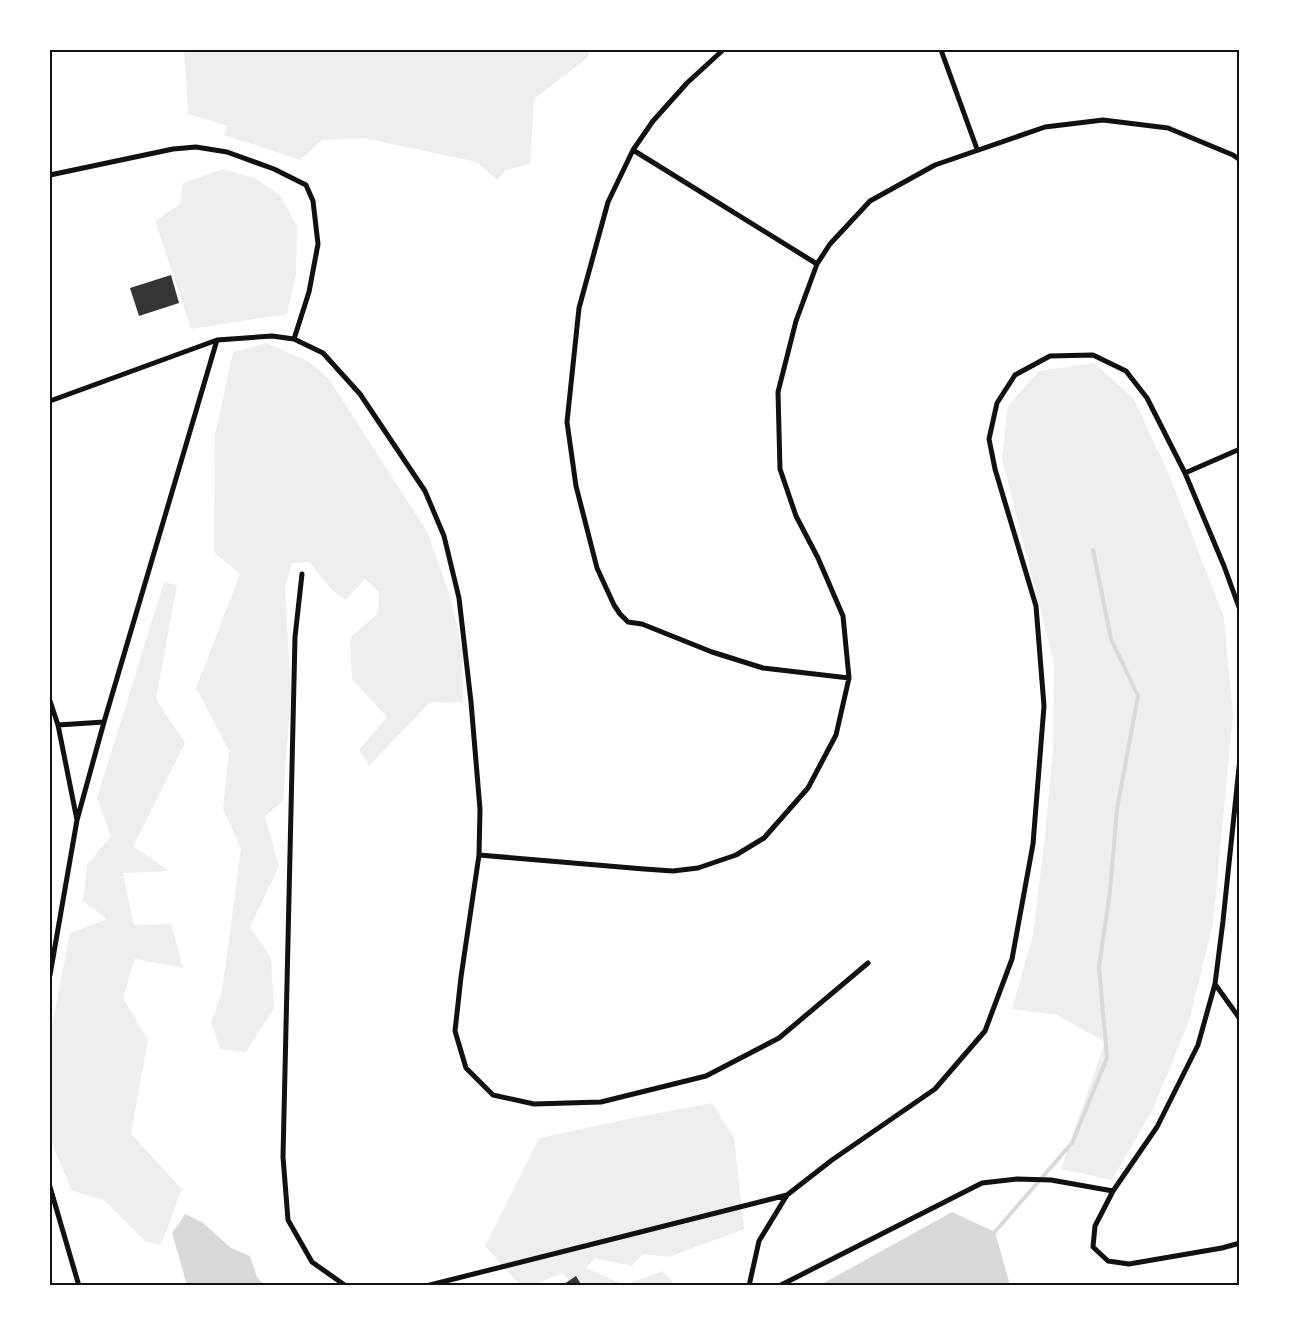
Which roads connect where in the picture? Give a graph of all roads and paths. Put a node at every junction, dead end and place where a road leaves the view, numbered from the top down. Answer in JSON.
{"nodes":[{"id":1,"x":723,"y":50,"type":"edge"},
{"id":2,"x":941,"y":50,"type":"edge"},
{"id":3,"x":977,"y":149,"type":"junction"},
{"id":4,"x":633,"y":150,"type":"junction"},
{"id":5,"x":1239,"y":160,"type":"edge"},
{"id":6,"x":50,"y":175,"type":"edge"},
{"id":7,"x":817,"y":264,"type":"junction"},
{"id":8,"x":294,"y":339,"type":"junction"},
{"id":9,"x":217,"y":340,"type":"junction"},
{"id":10,"x":50,"y":392,"type":"edge"},
{"id":11,"x":51,"y":400,"type":"edge"},
{"id":12,"x":1239,"y":449,"type":"edge"},
{"id":13,"x":1185,"y":473,"type":"junction"},
{"id":14,"x":302,"y":574,"type":"dead end"},
{"id":15,"x":1239,"y":610,"type":"edge"},
{"id":16,"x":849,"y":678,"type":"junction"},
{"id":17,"x":50,"y":702,"type":"edge"},
{"id":18,"x":104,"y":722,"type":"junction"},
{"id":19,"x":58,"y":725,"type":"junction"},
{"id":20,"x":1239,"y":759,"type":"edge"},
{"id":21,"x":77,"y":820,"type":"junction"},
{"id":22,"x":479,"y":855,"type":"junction"},
{"id":23,"x":868,"y":963,"type":"dead end"},
{"id":24,"x":50,"y":975,"type":"edge"},
{"id":25,"x":1215,"y":984,"type":"junction"},
{"id":26,"x":1239,"y":1019,"type":"edge"},
{"id":27,"x":50,"y":1187,"type":"edge"},
{"id":28,"x":1113,"y":1191,"type":"junction"},
{"id":29,"x":787,"y":1195,"type":"junction"},
{"id":30,"x":1239,"y":1243,"type":"edge"},
{"id":31,"x":79,"y":1286,"type":"edge"},
{"id":32,"x":346,"y":1286,"type":"edge"},
{"id":33,"x":426,"y":1286,"type":"edge"},
{"id":34,"x":749,"y":1286,"type":"edge"},
{"id":35,"x":780,"y":1286,"type":"edge"}],
"edges":[{"from":1,"to":4,"type":"street"},
{"from":2,"to":3,"type":"street"},
{"from":3,"to":5,"type":"street"},
{"from":3,"to":7,"type":"street"},
{"from":4,"to":7,"type":"street"},
{"from":4,"to":16,"type":"street"},
{"from":6,"to":8,"type":"street"},
{"from":7,"to":16,"type":"street"},
{"from":8,"to":9,"type":"street"},
{"from":8,"to":22,"type":"street"},
{"from":9,"to":11,"type":"street"},
{"from":9,"to":18,"type":"street"},
{"from":10,"to":11,"type":"street"},
{"from":12,"to":13,"type":"street"},
{"from":13,"to":15,"type":"street"},
{"from":13,"to":29,"type":"street"},
{"from":14,"to":32,"type":"street"},
{"from":16,"to":22,"type":"street"},
{"from":17,"to":19,"type":"street"},
{"from":18,"to":19,"type":"street"},
{"from":18,"to":21,"type":"street"},
{"from":19,"to":21,"type":"street"},
{"from":20,"to":25,"type":"street"},
{"from":21,"to":24,"type":"street"},
{"from":22,"to":23,"type":"street"},
{"from":25,"to":26,"type":"street"},
{"from":25,"to":28,"type":"street"},
{"from":27,"to":31,"type":"street"},
{"from":28,"to":30,"type":"street"},
{"from":28,"to":35,"type":"street"},
{"from":29,"to":33,"type":"street"},
{"from":29,"to":34,"type":"street"}]}
